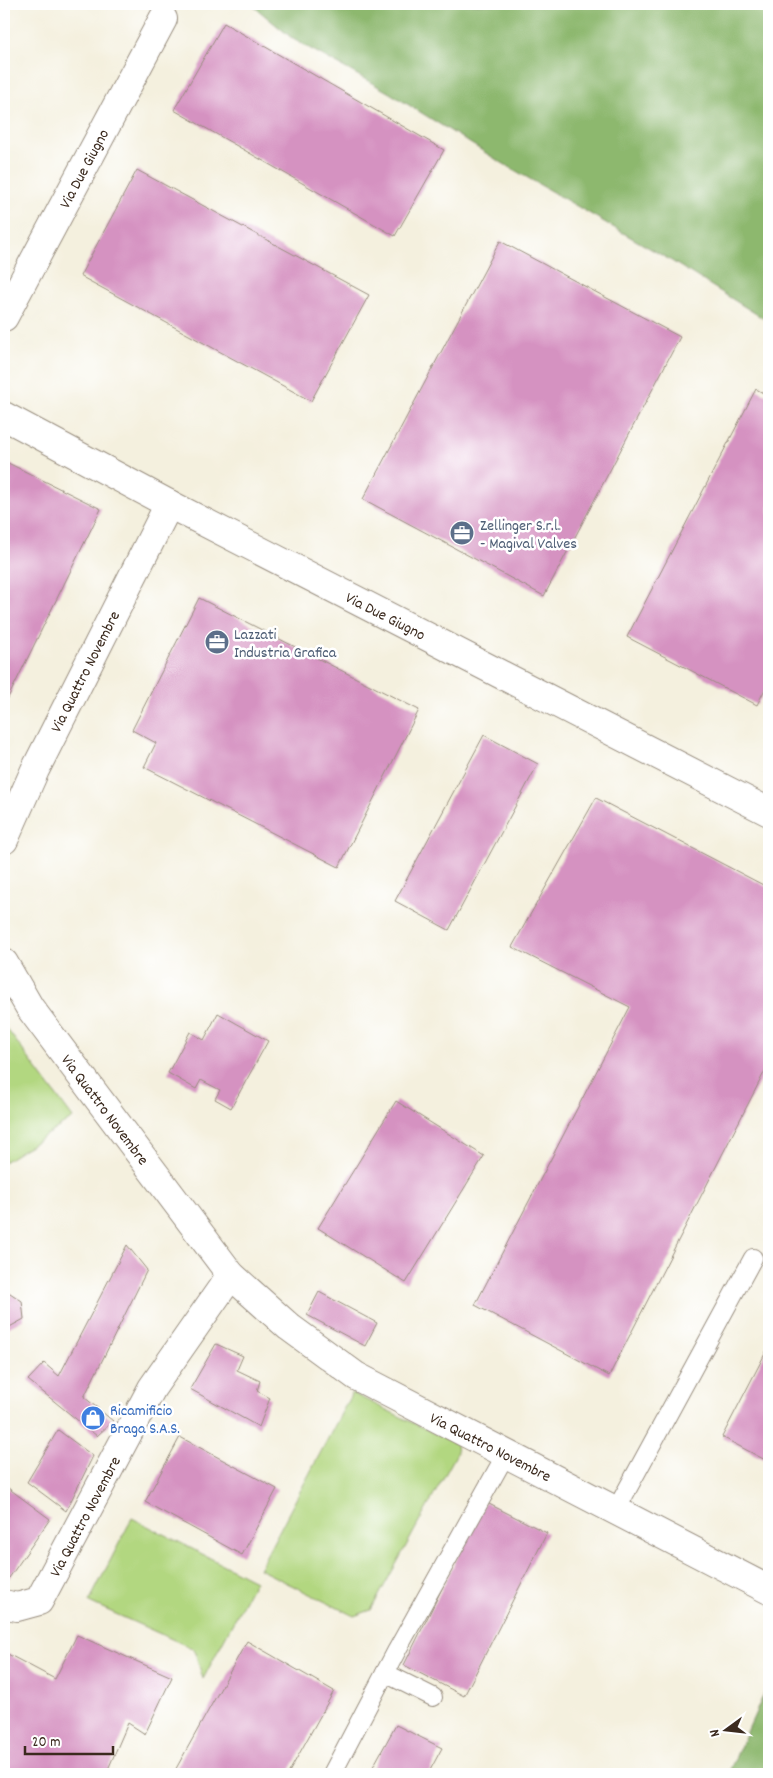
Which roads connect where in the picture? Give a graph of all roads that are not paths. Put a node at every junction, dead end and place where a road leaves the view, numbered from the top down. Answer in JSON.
{"nodes":[{"id":1,"x":163,"y":19,"type":"dead end"},
{"id":2,"x":4,"y":317,"type":"edge"},
{"id":3,"x":4,"y":416,"type":"edge"},
{"id":4,"x":169,"y":504,"type":"junction"},
{"id":5,"x":769,"y":812,"type":"edge"},
{"id":6,"x":4,"y":840,"type":"edge"},
{"id":7,"x":4,"y":963,"type":"edge"},
{"id":8,"x":753,"y":1258,"type":"dead end"},
{"id":9,"x":231,"y":1275,"type":"junction"},
{"id":10,"x":506,"y":1454,"type":"junction"},
{"id":11,"x":616,"y":1510,"type":"junction"},
{"id":12,"x":769,"y":1590,"type":"edge"},
{"id":13,"x":4,"y":1604,"type":"edge"},
{"id":14,"x":385,"y":1673,"type":"junction"},
{"id":15,"x":433,"y":1697,"type":"dead end"},
{"id":16,"x":332,"y":1774,"type":"edge"}],
"edges":[{"from":1,"to":2,"type":"street","name":"Via Due Giugno"},
{"from":3,"to":4,"type":"street","name":"Via Due Giugno"},
{"from":4,"to":5,"type":"street","name":"Via Due Giugno"},
{"from":4,"to":6,"type":"street","name":"Via Quattro Novembre"},
{"from":7,"to":9,"type":"street","name":"Via Quattro Novembre"},
{"from":8,"to":11,"type":"lane"},
{"from":9,"to":10,"type":"street","name":"Via Quattro Novembre"},
{"from":9,"to":13,"type":"street","name":"Via Quattro Novembre"},
{"from":10,"to":11,"type":"street","name":"Via Quattro Novembre"},
{"from":10,"to":14,"type":"lane"},
{"from":11,"to":12,"type":"street","name":"Via Quattro Novembre"},
{"from":14,"to":15,"type":"lane"},
{"from":14,"to":16,"type":"lane"}]}
